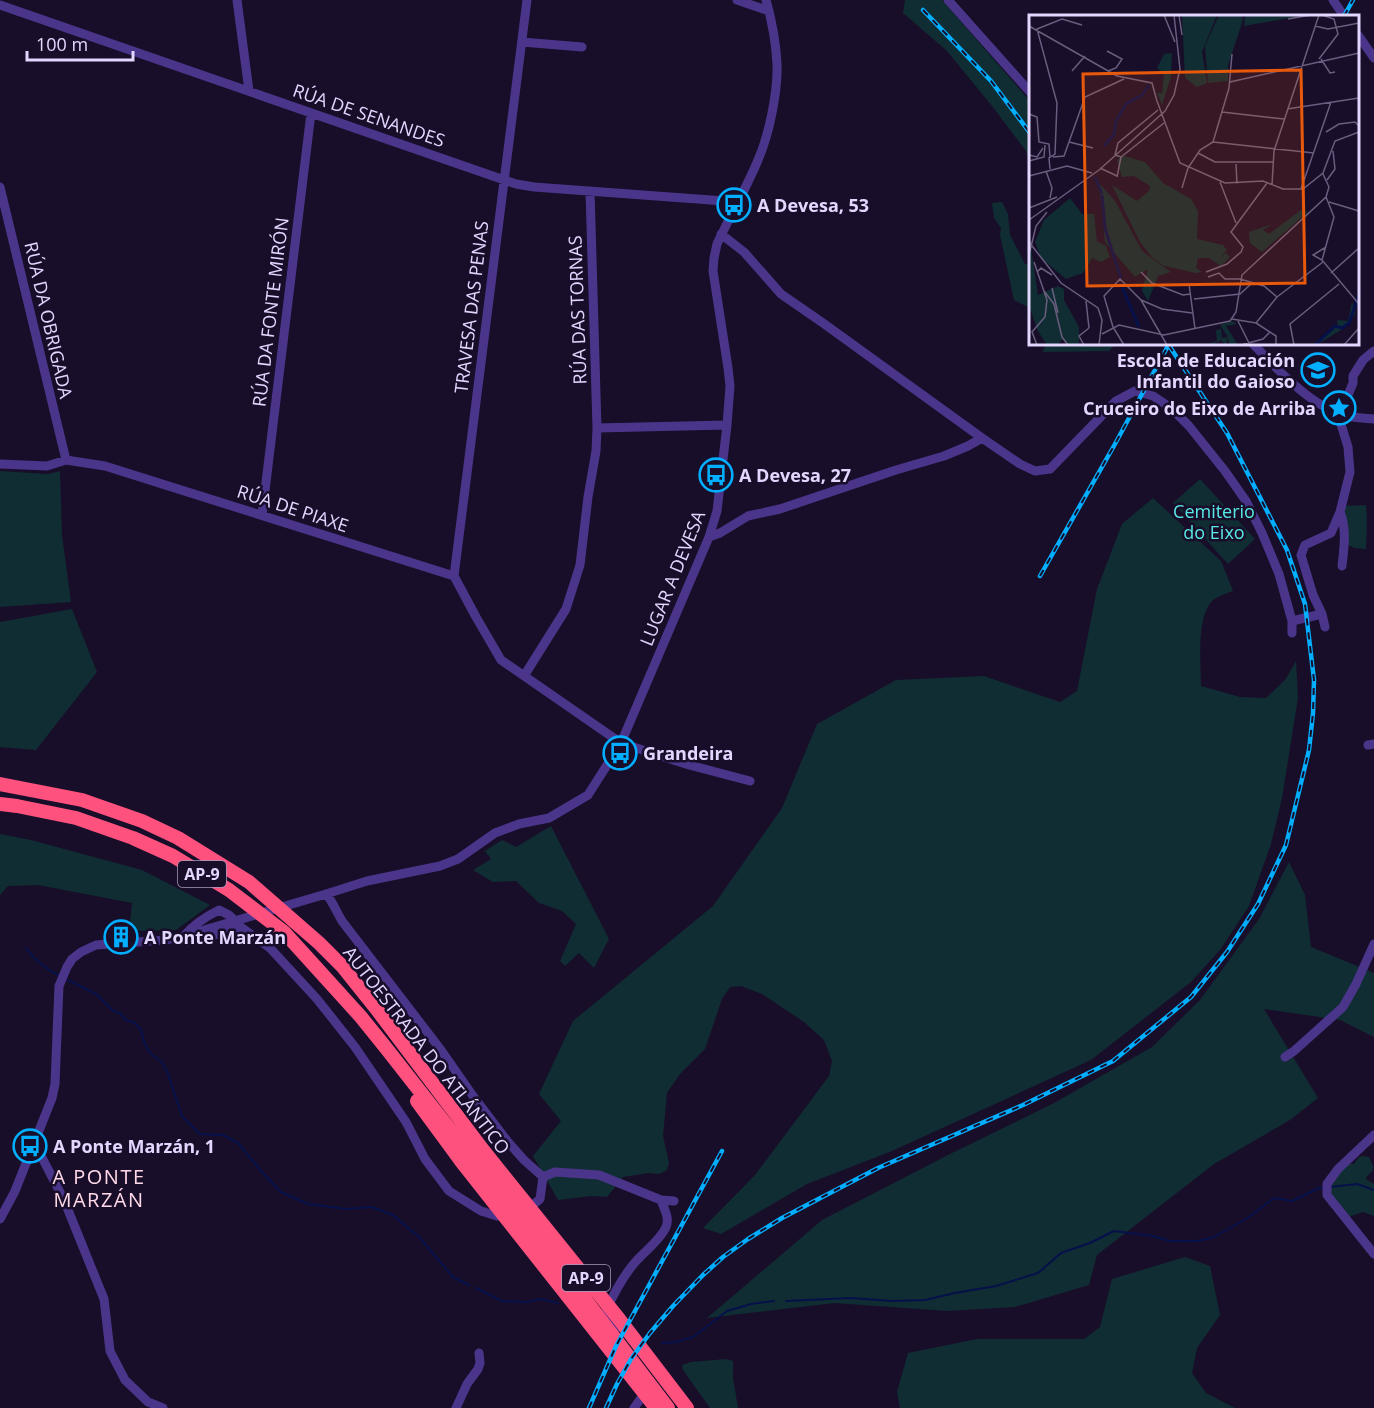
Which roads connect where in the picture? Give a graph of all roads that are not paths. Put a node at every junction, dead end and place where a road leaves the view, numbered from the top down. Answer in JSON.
{"nodes":[{"id":1,"x":237,"y":0,"type":"edge"},
{"id":2,"x":528,"y":0,"type":"edge"},
{"id":3,"x":737,"y":0,"type":"edge"},
{"id":4,"x":766,"y":0,"type":"edge"},
{"id":5,"x":948,"y":0,"type":"edge"},
{"id":6,"x":1333,"y":0,"type":"edge"},
{"id":7,"x":0,"y":5,"type":"edge"},
{"id":8,"x":769,"y":11,"type":"junction"},
{"id":9,"x":1343,"y":15,"type":"edge"},
{"id":10,"x":1359,"y":36,"type":"edge"},
{"id":11,"x":522,"y":42,"type":"junction"},
{"id":12,"x":582,"y":47,"type":"dead end"},
{"id":13,"x":1374,"y":58,"type":"edge"},
{"id":14,"x":1029,"y":91,"type":"edge"},
{"id":15,"x":249,"y":92,"type":"junction"},
{"id":16,"x":312,"y":113,"type":"junction"},
{"id":17,"x":504,"y":180,"type":"junction"},
{"id":18,"x":0,"y":187,"type":"edge"},
{"id":19,"x":590,"y":191,"type":"junction"},
{"id":20,"x":738,"y":202,"type":"junction"},
{"id":21,"x":722,"y":234,"type":"junction"},
{"id":22,"x":1254,"y":345,"type":"edge"},
{"id":23,"x":1374,"y":351,"type":"edge"},
{"id":24,"x":1340,"y":414,"type":"junction"},
{"id":25,"x":1374,"y":419,"type":"edge"},
{"id":26,"x":728,"y":425,"type":"junction"},
{"id":27,"x":597,"y":428,"type":"junction"},
{"id":28,"x":982,"y":438,"type":"junction"},
{"id":29,"x":66,"y":460,"type":"junction"},
{"id":30,"x":0,"y":464,"type":"edge"},
{"id":31,"x":1340,"y":512,"type":"junction"},
{"id":32,"x":262,"y":515,"type":"junction"},
{"id":33,"x":709,"y":537,"type":"junction"},
{"id":34,"x":1342,"y":566,"type":"dead end"},
{"id":35,"x":454,"y":576,"type":"junction"},
{"id":36,"x":1322,"y":614,"type":"junction"},
{"id":37,"x":1292,"y":621,"type":"junction"},
{"id":38,"x":1325,"y":627,"type":"dead end"},
{"id":39,"x":1292,"y":633,"type":"dead end"},
{"id":40,"x":524,"y":676,"type":"junction"},
{"id":41,"x":621,"y":743,"type":"junction"},
{"id":42,"x":750,"y":782,"type":"dead end"},
{"id":43,"x":0,"y":784,"type":"edge"},
{"id":44,"x":0,"y":804,"type":"edge"},
{"id":45,"x":324,"y":895,"type":"junction"},
{"id":46,"x":242,"y":928,"type":"junction"},
{"id":47,"x":184,"y":936,"type":"junction"},
{"id":48,"x":1374,"y":944,"type":"edge"},
{"id":49,"x":1285,"y":1057,"type":"dead end"},
{"id":50,"x":1374,"y":1135,"type":"edge"},
{"id":51,"x":34,"y":1144,"type":"junction"},
{"id":52,"x":473,"y":1158,"type":"junction"},
{"id":53,"x":543,"y":1177,"type":"junction"},
{"id":54,"x":662,"y":1200,"type":"junction"},
{"id":55,"x":674,"y":1201,"type":"dead end"},
{"id":56,"x":0,"y":1220,"type":"edge"},
{"id":57,"x":1374,"y":1254,"type":"edge"},
{"id":58,"x":479,"y":1353,"type":"dead end"},
{"id":59,"x":163,"y":1408,"type":"edge"},
{"id":60,"x":456,"y":1408,"type":"edge"},
{"id":61,"x":634,"y":1408,"type":"edge"},
{"id":62,"x":656,"y":1408,"type":"edge"},
{"id":63,"x":668,"y":1408,"type":"edge"},
{"id":64,"x":687,"y":1408,"type":"edge"}],
"edges":[{"from":1,"to":15,"type":"street"},
{"from":2,"to":11,"type":"street","name":"TRAVESA DAS PENAS"},
{"from":3,"to":8,"type":"street"},
{"from":4,"to":8,"type":"street","name":"LUGAR A DEVESA"},
{"from":5,"to":14,"type":"street"},
{"from":6,"to":9,"type":"street"},
{"from":7,"to":15,"type":"street","name":"RÚA DE SENANDES"},
{"from":8,"to":20,"type":"street","name":"LUGAR A DEVESA"},
{"from":10,"to":13,"type":"street"},
{"from":11,"to":12,"type":"street"},
{"from":11,"to":17,"type":"street","name":"TRAVESA DAS PENAS"},
{"from":15,"to":16,"type":"street","name":"RÚA DE SENANDES"},
{"from":16,"to":17,"type":"street","name":"RÚA DE SENANDES"},
{"from":16,"to":32,"type":"street","name":"RÚA DA FONTE MIRÓN"},
{"from":17,"to":19,"type":"street","name":"RÚA DE SENANDES"},
{"from":17,"to":35,"type":"street","name":"TRAVESA DAS PENAS"},
{"from":18,"to":29,"type":"street","name":"RÚA DA OBRIGADA"},
{"from":19,"to":20,"type":"street","name":"RÚA DE SENANDES"},
{"from":19,"to":27,"type":"street","name":"RÚA DAS TORNAS"},
{"from":20,"to":21,"type":"street","name":"LUGAR A DEVESA"},
{"from":21,"to":26,"type":"street","name":"LUGAR A DEVESA"},
{"from":21,"to":28,"type":"street"},
{"from":22,"to":24,"type":"street"},
{"from":23,"to":24,"type":"street"},
{"from":24,"to":25,"type":"street"},
{"from":24,"to":31,"type":"street"},
{"from":26,"to":27,"type":"street"},
{"from":26,"to":33,"type":"street","name":"LUGAR A DEVESA"},
{"from":27,"to":40,"type":"street","name":"RÚA DAS TORNAS"},
{"from":28,"to":33,"type":"street"},
{"from":28,"to":37,"type":"street"},
{"from":29,"to":30,"type":"street","name":"RÚA DE PIAXE"},
{"from":29,"to":32,"type":"street","name":"RÚA DE PIAXE"},
{"from":31,"to":34,"type":"street"},
{"from":31,"to":36,"type":"street"},
{"from":32,"to":35,"type":"street","name":"RÚA DE PIAXE"},
{"from":33,"to":41,"type":"street","name":"LUGAR A DEVESA"},
{"from":35,"to":40,"type":"street"},
{"from":36,"to":37,"type":"street"},
{"from":36,"to":38,"type":"street"},
{"from":37,"to":39,"type":"street"},
{"from":40,"to":41,"type":"street"},
{"from":41,"to":42,"type":"street"},
{"from":41,"to":45,"type":"street","name":"LUGAR A DEVESA"},
{"from":43,"to":52,"type":"highway","name":"AUTOESTRADA DO ATLÁNTICO","number":"AP-9"},
{"from":44,"to":52,"type":"highway","name":"AUTOESTRADA DO ATLÁNTICO","number":"AP-9"},
{"from":45,"to":47,"type":"street","name":"LUGAR A DEVESA"},
{"from":45,"to":53,"type":"street"},
{"from":46,"to":47,"type":"street"},
{"from":46,"to":47,"type":"street"},
{"from":46,"to":53,"type":"street"},
{"from":47,"to":51,"type":"street"},
{"from":48,"to":49,"type":"street"},
{"from":50,"to":57,"type":"street"},
{"from":51,"to":56,"type":"street"},
{"from":51,"to":59,"type":"street"},
{"from":52,"to":62,"type":"highway"},
{"from":52,"to":63,"type":"highway","name":"AUTOESTRADA DO ATLÁNTICO","number":"AP-9"},
{"from":52,"to":64,"type":"highway","name":"AUTOESTRADA DO ATLÁNTICO","number":"AP-9"},
{"from":53,"to":54,"type":"street"},
{"from":54,"to":55,"type":"street"},
{"from":54,"to":61,"type":"street"},
{"from":58,"to":60,"type":"street"}]}
